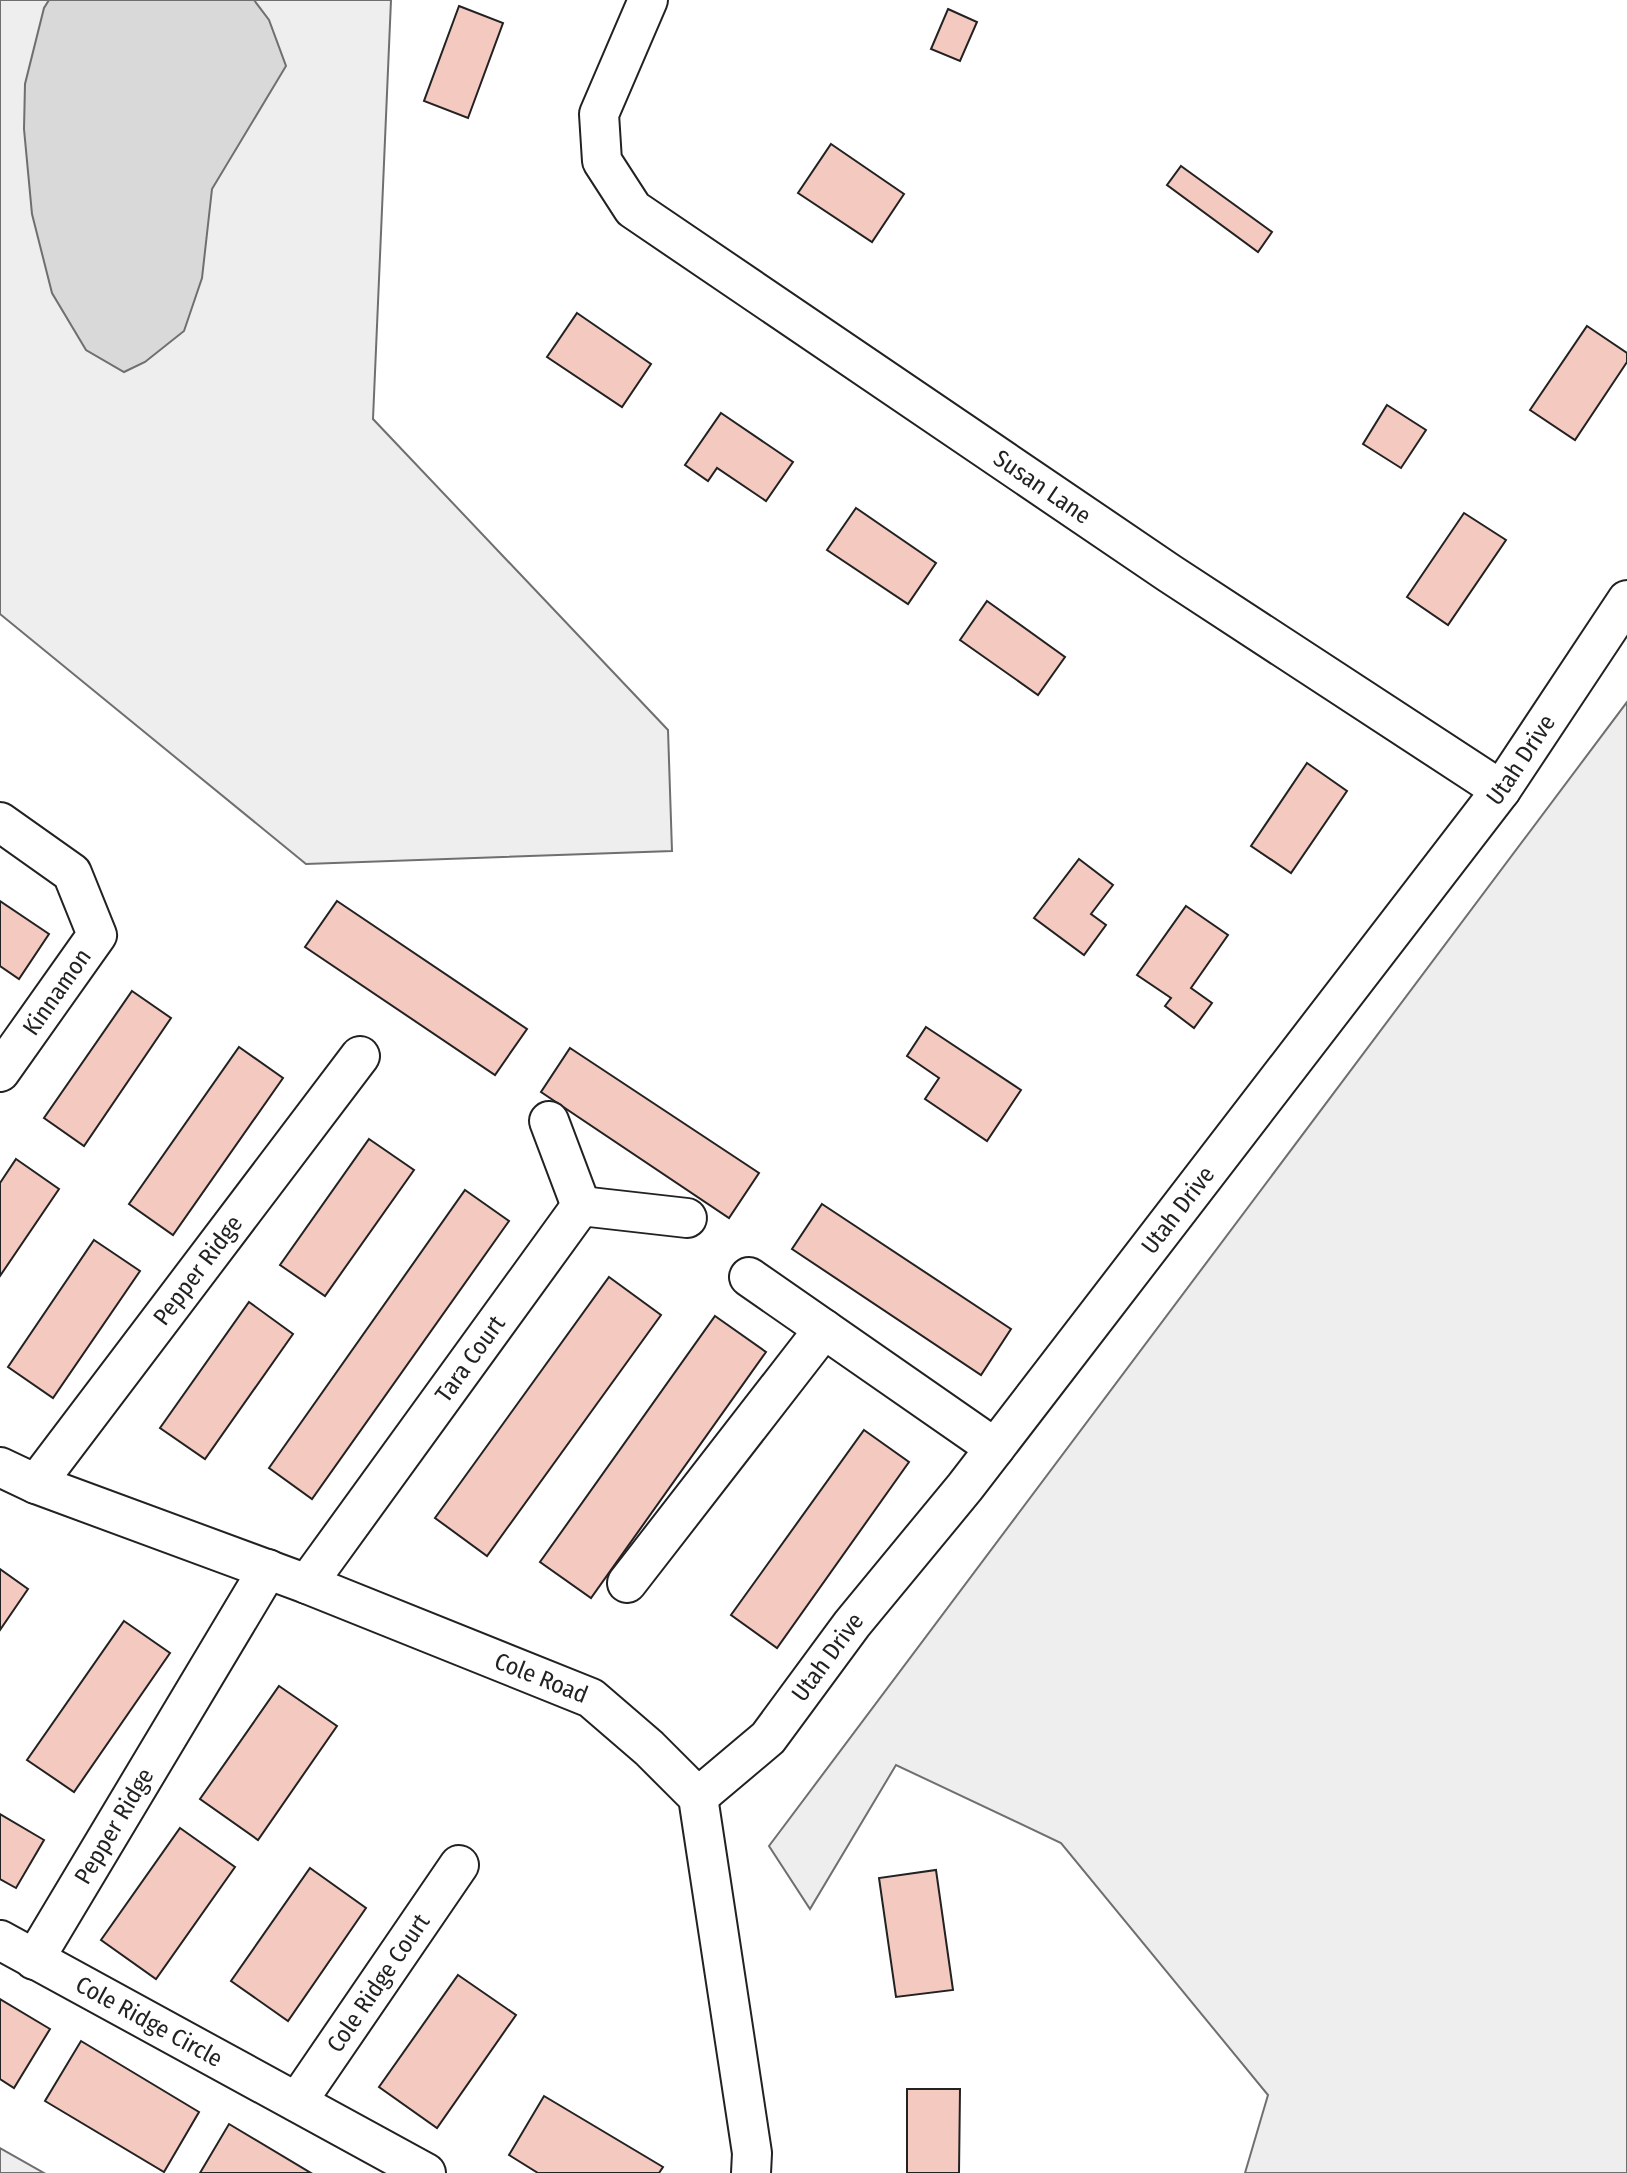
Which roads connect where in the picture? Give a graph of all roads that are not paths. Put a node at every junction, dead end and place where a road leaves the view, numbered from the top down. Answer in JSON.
{"nodes":[{"id":1,"x":648,"y":0,"type":"edge"},
{"id":2,"x":1627,"y":600,"type":"edge"},
{"id":3,"x":1500,"y":790,"type":"junction"},
{"id":4,"x":0,"y":822,"type":"edge"},
{"id":5,"x":360,"y":1056,"type":"dead end"},
{"id":6,"x":0,"y":1072,"type":"edge"},
{"id":7,"x":549,"y":1121,"type":"dead end"},
{"id":8,"x":581,"y":1206,"type":"junction"},
{"id":9,"x":687,"y":1218,"type":"dead end"},
{"id":10,"x":749,"y":1277,"type":"dead end"},
{"id":11,"x":824,"y":1329,"type":"junction"},
{"id":12,"x":995,"y":1448,"type":"junction"},
{"id":13,"x":0,"y":1466,"type":"edge"},
{"id":14,"x":36,"y":1484,"type":"junction"},
{"id":15,"x":263,"y":1577,"type":"junction"},
{"id":16,"x":627,"y":1583,"type":"dead end"},
{"id":17,"x":307,"y":1584,"type":"junction"},
{"id":18,"x":698,"y":1797,"type":"junction"},
{"id":19,"x":459,"y":1865,"type":"dead end"},
{"id":20,"x":0,"y":1940,"type":"edge"},
{"id":21,"x":34,"y":1960,"type":"junction"},
{"id":22,"x":297,"y":2102,"type":"junction"},
{"id":23,"x":426,"y":2173,"type":"edge"},
{"id":24,"x":751,"y":2173,"type":"edge"}],
"edges":[{"from":1,"to":3,"type":"street","name":"Susan Lane"},
{"from":2,"to":3,"type":"street","name":"Utah Drive"},
{"from":3,"to":12,"type":"street","name":"Utah Drive"},
{"from":4,"to":6,"type":"street","name":"Kinnamon"},
{"from":5,"to":14,"type":"street","name":"Pepper Ridge"},
{"from":7,"to":8,"type":"street"},
{"from":8,"to":9,"type":"street"},
{"from":8,"to":17,"type":"street","name":"Tara Court"},
{"from":10,"to":11,"type":"street"},
{"from":11,"to":12,"type":"street"},
{"from":11,"to":16,"type":"street"},
{"from":12,"to":18,"type":"street","name":"Utah Drive"},
{"from":13,"to":14,"type":"street","name":"Cole Road"},
{"from":14,"to":15,"type":"street","name":"Cole Road"},
{"from":15,"to":17,"type":"street","name":"Cole Road"},
{"from":15,"to":21,"type":"street","name":"Pepper Ridge"},
{"from":17,"to":18,"type":"street","name":"Cole Road"},
{"from":18,"to":24,"type":"street"},
{"from":19,"to":22,"type":"street","name":"Cole Ridge Court"},
{"from":20,"to":21,"type":"street","name":"Cole Ridge Circle"},
{"from":21,"to":22,"type":"street","name":"Cole Ridge Circle"},
{"from":22,"to":23,"type":"street","name":"Cole Ridge Circle"}]}
